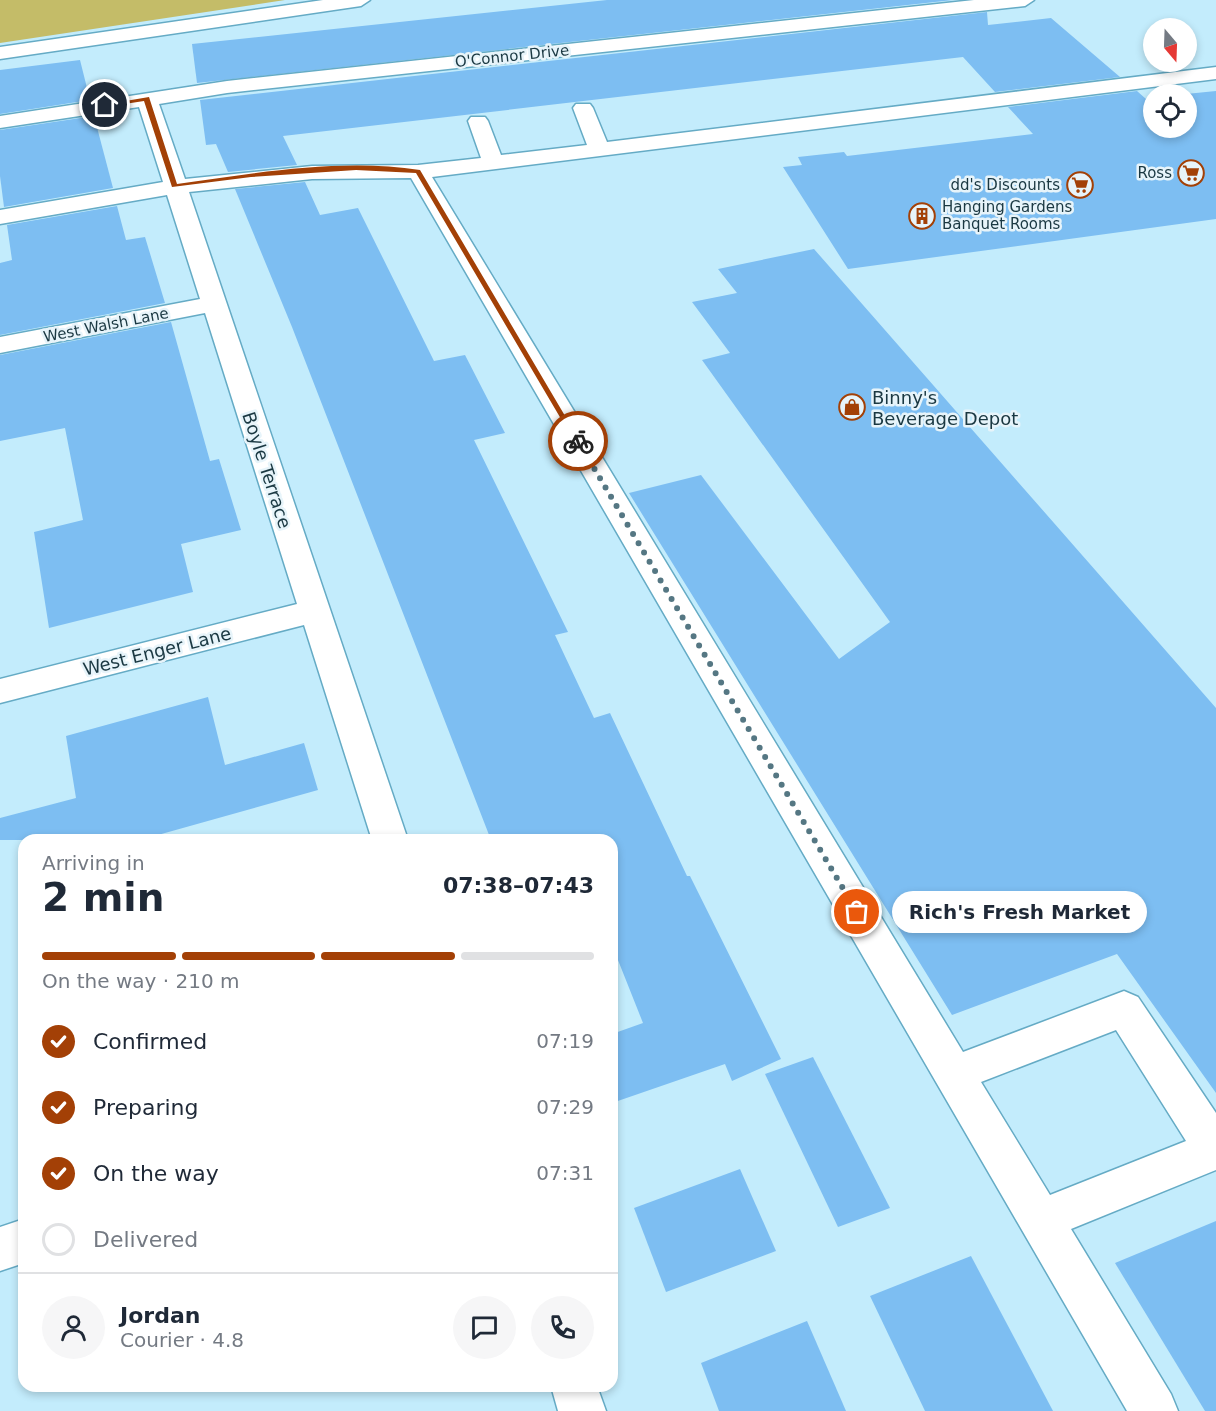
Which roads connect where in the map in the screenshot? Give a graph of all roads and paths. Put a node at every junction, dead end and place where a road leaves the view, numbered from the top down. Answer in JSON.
{"nodes":[{"id":1,"x":362,"y":0,"type":"edge"},
{"id":2,"x":1025,"y":0,"type":"edge"},
{"id":3,"x":0,"y":53,"type":"edge"},
{"id":4,"x":1216,"y":73,"type":"edge"},
{"id":5,"x":147,"y":98,"type":"junction"},
{"id":6,"x":583,"y":108,"type":"dead end"},
{"id":7,"x":0,"y":122,"type":"edge"},
{"id":8,"x":478,"y":122,"type":"dead end"},
{"id":9,"x":599,"y":149,"type":"junction"},
{"id":10,"x":493,"y":162,"type":"junction"},
{"id":11,"x":418,"y":172,"type":"junction"},
{"id":12,"x":174,"y":186,"type":"junction"},
{"id":13,"x":0,"y":217,"type":"edge"},
{"id":14,"x":212,"y":304,"type":"junction"},
{"id":15,"x":0,"y":345,"type":"edge"},
{"id":16,"x":314,"y":611,"type":"junction"},
{"id":17,"x":0,"y":691,"type":"edge"},
{"id":18,"x":388,"y":834,"type":"edge"},
{"id":19,"x":953,"y":1074,"type":"junction"},
{"id":20,"x":1040,"y":1220,"type":"junction"},
{"id":21,"x":18,"y":1243,"type":"edge"},
{"id":22,"x":0,"y":1249,"type":"edge"},
{"id":23,"x":576,"y":1392,"type":"edge"},
{"id":24,"x":582,"y":1411,"type":"edge"},
{"id":25,"x":1154,"y":1411,"type":"edge"}],
"edges":[{"from":1,"to":3,"type":"street"},
{"from":2,"to":5,"type":"street","name":"O'Connor Drive"},
{"from":4,"to":9,"type":"street"},
{"from":5,"to":7,"type":"street","name":"O'Connor Drive"},
{"from":5,"to":12,"type":"street","name":"Boyle Terrace"},
{"from":6,"to":9,"type":"street"},
{"from":8,"to":10,"type":"street"},
{"from":9,"to":10,"type":"street"},
{"from":10,"to":11,"type":"street"},
{"from":11,"to":12,"type":"street"},
{"from":11,"to":19,"type":"street"},
{"from":12,"to":13,"type":"street"},
{"from":12,"to":14,"type":"street","name":"Boyle Terrace"},
{"from":14,"to":15,"type":"street","name":"West Walsh Lane"},
{"from":14,"to":16,"type":"street","name":"Boyle Terrace"},
{"from":16,"to":17,"type":"street","name":"West Enger Lane"},
{"from":16,"to":18,"type":"street","name":"Boyle Terrace"},
{"from":19,"to":20,"type":"street"},
{"from":19,"to":20,"type":"street"},
{"from":20,"to":25,"type":"street"},
{"from":21,"to":22,"type":"street"},
{"from":23,"to":24,"type":"street"}]}
